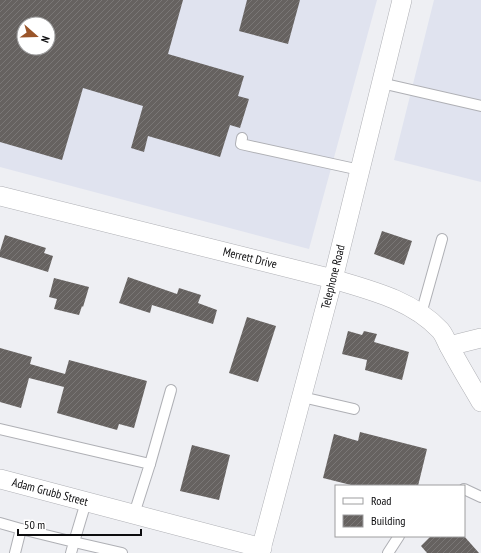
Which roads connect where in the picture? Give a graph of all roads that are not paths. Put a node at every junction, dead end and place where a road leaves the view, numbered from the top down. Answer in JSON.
{"nodes":[{"id":1,"x":402,"y":0,"type":"edge"},
{"id":2,"x":382,"y":83,"type":"junction"},
{"id":3,"x":481,"y":106,"type":"edge"},
{"id":4,"x":242,"y":138,"type":"dead end"},
{"id":5,"x":360,"y":170,"type":"junction"},
{"id":6,"x":0,"y":196,"type":"edge"},
{"id":7,"x":442,"y":239,"type":"dead end"},
{"id":8,"x":333,"y":279,"type":"junction"},
{"id":9,"x":422,"y":314,"type":"junction"},
{"id":10,"x":481,"y":338,"type":"edge"},
{"id":11,"x":448,"y":346,"type":"junction"},
{"id":12,"x":171,"y":390,"type":"dead end"},
{"id":13,"x":302,"y":397,"type":"junction"},
{"id":14,"x":481,"y":402,"type":"edge"},
{"id":15,"x":354,"y":409,"type":"dead end"},
{"id":16,"x":0,"y":429,"type":"edge"},
{"id":17,"x":150,"y":464,"type":"junction"},
{"id":18,"x":0,"y":479,"type":"edge"},
{"id":19,"x":465,"y":489,"type":"edge"},
{"id":20,"x":481,"y":497,"type":"edge"},
{"id":21,"x":86,"y":502,"type":"junction"},
{"id":22,"x":134,"y":514,"type":"junction"},
{"id":23,"x":0,"y":523,"type":"edge"},
{"id":24,"x":21,"y":529,"type":"junction"},
{"id":25,"x":398,"y":537,"type":"edge"},
{"id":26,"x":74,"y":542,"type":"junction"},
{"id":27,"x":261,"y":550,"type":"edge"},
{"id":28,"x":15,"y":553,"type":"edge"},
{"id":29,"x":71,"y":553,"type":"edge"},
{"id":30,"x":122,"y":553,"type":"edge"},
{"id":31,"x":388,"y":553,"type":"edge"}],
"edges":[{"from":1,"to":2,"type":"street","name":"Telephone Road"},
{"from":2,"to":3,"type":"lane"},
{"from":2,"to":5,"type":"street","name":"Telephone Road"},
{"from":4,"to":5,"type":"lane"},
{"from":5,"to":8,"type":"street","name":"Telephone Road"},
{"from":6,"to":8,"type":"street","name":"Merrett Drive"},
{"from":7,"to":9,"type":"lane"},
{"from":8,"to":9,"type":"street","name":"Merrett Drive"},
{"from":8,"to":13,"type":"street","name":"Telephone Road"},
{"from":9,"to":11,"type":"street","name":"Merrett Drive"},
{"from":10,"to":11,"type":"street"},
{"from":11,"to":14,"type":"street","name":"Merrett Drive"},
{"from":12,"to":17,"type":"lane"},
{"from":13,"to":15,"type":"lane"},
{"from":13,"to":27,"type":"street","name":"Telephone Road"},
{"from":16,"to":17,"type":"lane"},
{"from":17,"to":22,"type":"lane"},
{"from":18,"to":21,"type":"street","name":"Adam Grubb Street"},
{"from":19,"to":20,"type":"lane"},
{"from":21,"to":22,"type":"street","name":"Adam Grubb Street"},
{"from":21,"to":26,"type":"lane"},
{"from":22,"to":27,"type":"street","name":"Adam Grubb Street"},
{"from":23,"to":24,"type":"lane"},
{"from":24,"to":26,"type":"lane"},
{"from":24,"to":28,"type":"lane"},
{"from":25,"to":31,"type":"lane"},
{"from":26,"to":29,"type":"lane"},
{"from":26,"to":30,"type":"lane"}]}
